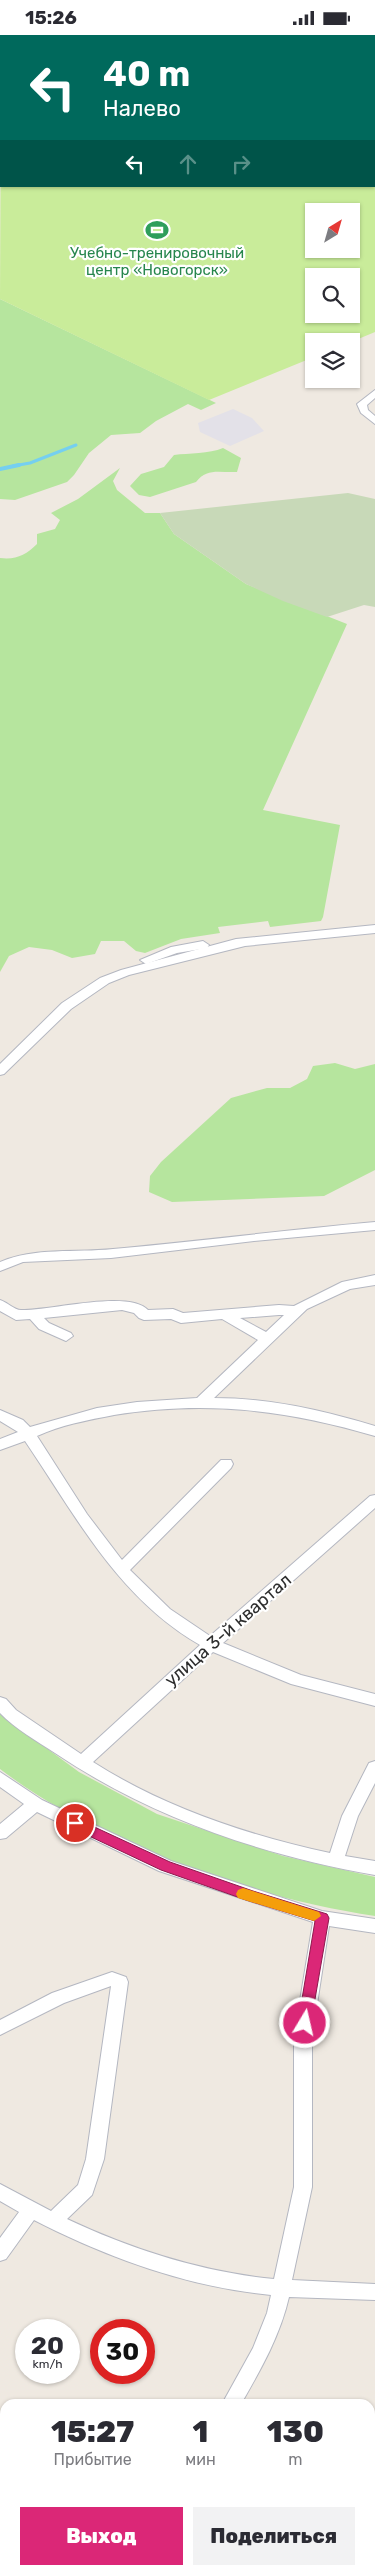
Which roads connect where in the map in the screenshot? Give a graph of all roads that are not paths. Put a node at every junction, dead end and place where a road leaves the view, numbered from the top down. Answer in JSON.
{"nodes":[{"id":1,"x":375,"y":393,"type":"edge"},
{"id":2,"x":375,"y":421,"type":"edge"},
{"id":3,"x":375,"y":929,"type":"edge"},
{"id":4,"x":245,"y":942,"type":"joint"},
{"id":5,"x":135,"y":969,"type":"joint"},
{"id":6,"x":0,"y":1071,"type":"edge"},
{"id":7,"x":375,"y":1226,"type":"edge"},
{"id":8,"x":0,"y":1267,"type":"edge"},
{"id":9,"x":375,"y":1280,"type":"edge"},
{"id":10,"x":0,"y":1305,"type":"edge"},
{"id":11,"x":296,"y":1311,"type":"junction"},
{"id":12,"x":33,"y":1314,"type":"junction"},
{"id":13,"x":225,"y":1315,"type":"junction"},
{"id":14,"x":66,"y":1336,"type":"dead end"},
{"id":15,"x":267,"y":1339,"type":"junction"},
{"id":16,"x":201,"y":1402,"type":"junction"},
{"id":17,"x":0,"y":1415,"type":"edge"},
{"id":18,"x":375,"y":1431,"type":"edge"},
{"id":19,"x":28,"y":1434,"type":"junction"},
{"id":20,"x":0,"y":1445,"type":"edge"},
{"id":21,"x":226,"y":1464,"type":"dead end"},
{"id":22,"x":375,"y":1500,"type":"edge"},
{"id":23,"x":122,"y":1569,"type":"junction"},
{"id":24,"x":213,"y":1643,"type":"junction"},
{"id":25,"x":375,"y":1700,"type":"edge"},
{"id":26,"x":0,"y":1703,"type":"edge"},
{"id":27,"x":83,"y":1761,"type":"junction"},
{"id":28,"x":375,"y":1767,"type":"edge"},
{"id":29,"x":0,"y":1778,"type":"edge"},
{"id":30,"x":36,"y":1804,"type":"junction"},
{"id":31,"x":0,"y":1833,"type":"edge"},
{"id":32,"x":336,"y":1862,"type":"junction"},
{"id":33,"x":375,"y":1868,"type":"edge"},
{"id":34,"x":322,"y":1918,"type":"junction"},
{"id":35,"x":375,"y":1926,"type":"edge"},
{"id":36,"x":0,"y":2028,"type":"edge"},
{"id":37,"x":0,"y":2192,"type":"edge"},
{"id":38,"x":31,"y":2210,"type":"junction"},
{"id":39,"x":54,"y":2221,"type":"junction"},
{"id":40,"x":0,"y":2253,"type":"edge"},
{"id":41,"x":281,"y":2286,"type":"junction"},
{"id":42,"x":375,"y":2292,"type":"edge"},
{"id":43,"x":234,"y":2399,"type":"edge"}],
"edges":[{"from":1,"to":2,"type":"street"},
{"from":3,"to":4,"type":"street"},
{"from":4,"to":5,"type":"street"},
{"from":5,"to":6,"type":"street"},
{"from":7,"to":8,"type":"street"},
{"from":9,"to":11,"type":"street"},
{"from":10,"to":12,"type":"street"},
{"from":11,"to":13,"type":"street"},
{"from":11,"to":15,"type":"street"},
{"from":12,"to":13,"type":"street"},
{"from":12,"to":14,"type":"street"},
{"from":13,"to":15,"type":"street"},
{"from":15,"to":16,"type":"street"},
{"from":16,"to":18,"type":"street"},
{"from":16,"to":19,"type":"street"},
{"from":17,"to":19,"type":"street"},
{"from":19,"to":20,"type":"street"},
{"from":19,"to":23,"type":"street"},
{"from":21,"to":23,"type":"street"},
{"from":22,"to":24,"type":"street","name":"улица 3-й квартал"},
{"from":23,"to":24,"type":"street"},
{"from":24,"to":25,"type":"street"},
{"from":24,"to":27,"type":"street","name":"улица 3-й квартал"},
{"from":26,"to":27,"type":"street"},
{"from":27,"to":32,"type":"street"},
{"from":28,"to":32,"type":"street"},
{"from":29,"to":30,"type":"street"},
{"from":30,"to":31,"type":"street"},
{"from":30,"to":34,"type":"street"},
{"from":32,"to":33,"type":"street"},
{"from":34,"to":35,"type":"street"},
{"from":34,"to":41,"type":"street"},
{"from":36,"to":39,"type":"street"},
{"from":37,"to":38,"type":"street"},
{"from":38,"to":39,"type":"street"},
{"from":38,"to":40,"type":"street"},
{"from":39,"to":41,"type":"street"},
{"from":41,"to":42,"type":"street"},
{"from":41,"to":43,"type":"street"}]}
